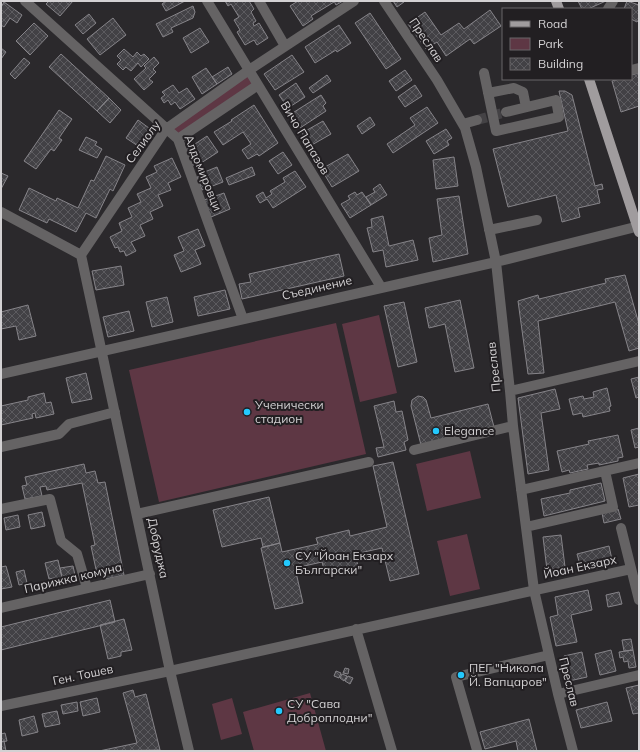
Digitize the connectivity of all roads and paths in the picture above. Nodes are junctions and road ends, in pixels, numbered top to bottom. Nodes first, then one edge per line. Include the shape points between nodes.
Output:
1 (25, 1) edge
2 (207, 1) edge
3 (259, 1) edge
4 (354, 1) edge
5 (384, 1) edge
6 (285, 46) junction
7 (249, 70) junction
8 (484, 73) dead end
9 (592, 80) edge
10 (258, 85) junction
11 (488, 93) junction
12 (526, 107) junction
13 (506, 112) tunnel mouth
14 (477, 120) tunnel mouth
15 (463, 124) junction
16 (166, 129) junction
17 (178, 139) junction
18 (1, 212) edge
19 (538, 220) dead end
20 (639, 228) edge
21 (489, 230) junction
22 (81, 255) junction
23 (496, 262) junction
24 (381, 287) junction
25 (243, 319) junction
26 (102, 351) junction
27 (639, 361) edge
28 (1, 374) edge
29 (510, 391) junction
30 (114, 412) junction
31 (513, 426) junction
32 (1, 448) edge
33 (414, 450) dead end
34 (369, 462) dead end
35 (639, 463) edge
36 (605, 471) junction
37 (521, 490) junction
38 (1, 509) edge
39 (137, 514) junction
40 (526, 527) junction
41 (621, 528) dead end
42 (631, 569) junction
43 (150, 574) junction
44 (88, 588) junction
45 (534, 590) junction
46 (639, 600) edge
47 (1, 608) edge
48 (356, 630) junction
49 (549, 655) junction
50 (170, 671) junction
51 (639, 675) edge
52 (558, 694) junction
53 (1, 706) edge
54 (477, 750) edge
55 (189, 751) edge
56 (392, 751) edge
57 (573, 751) edge

1 - 16 street, Алдомировци
2 - 7 street, Вичо Папазов
3 - 6 street
4 - 6 street, Селиолу
5 - 15 street, Преслав
6 - 7 street, Селиолу
7 - 10 street, Вичо Папазов
7 - 16 street, Селиолу
8 - 11 street
9 - 20 main road
10 - 17 street
10 - 24 street, Вичо Папазов
11 - 12 street via 514,88 522,92
11 - 12 street via 496,131 559,117 556,100
12 - 13 street
14 - 15 street
15 - 21 street, Преслав via 476,167
16 - 17 street, Алдомировци
16 - 22 street, Селиолу
17 - 25 street, Алдомировци
18 - 22 street
19 - 21 street
20 - 23 street, Съединение
21 - 23 street, Преслав
22 - 26 street
23 - 24 street, Съединение
23 - 29 street, Преслав
24 - 25 street, Съединение
25 - 26 street, Съединение
26 - 28 street, Съединение
26 - 30 street, Добруджа
27 - 29 street
29 - 31 street, Преслав
30 - 32 street via 69,424 59,434
30 - 39 street, Добруджа
31 - 33 street
31 - 37 street, Преслав
34 - 39 street
35 - 36 street
36 - 37 street
36 - 40 street via 614,507
37 - 40 street, Преслав
38 - 44 street via 50,499 61,541 77,554
39 - 43 street, Добруджа
40 - 45 street, Преслав
41 - 42 street
42 - 45 street, Йоан Екзарх
42 - 46 street
43 - 44 street, Парижка комуна
43 - 50 street, Добруджа
44 - 47 street, Парижка комуна
45 - 48 street, Йоан Екзарх
45 - 49 street, Преслав
48 - 50 street, Ген. Тошев
48 - 56 street
49 - 52 street, Преслав
49 - 54 street via 456,677
50 - 53 street, Ген. Тошев
50 - 55 street, Добруджа
51 - 52 street
52 - 57 street, Преслав

